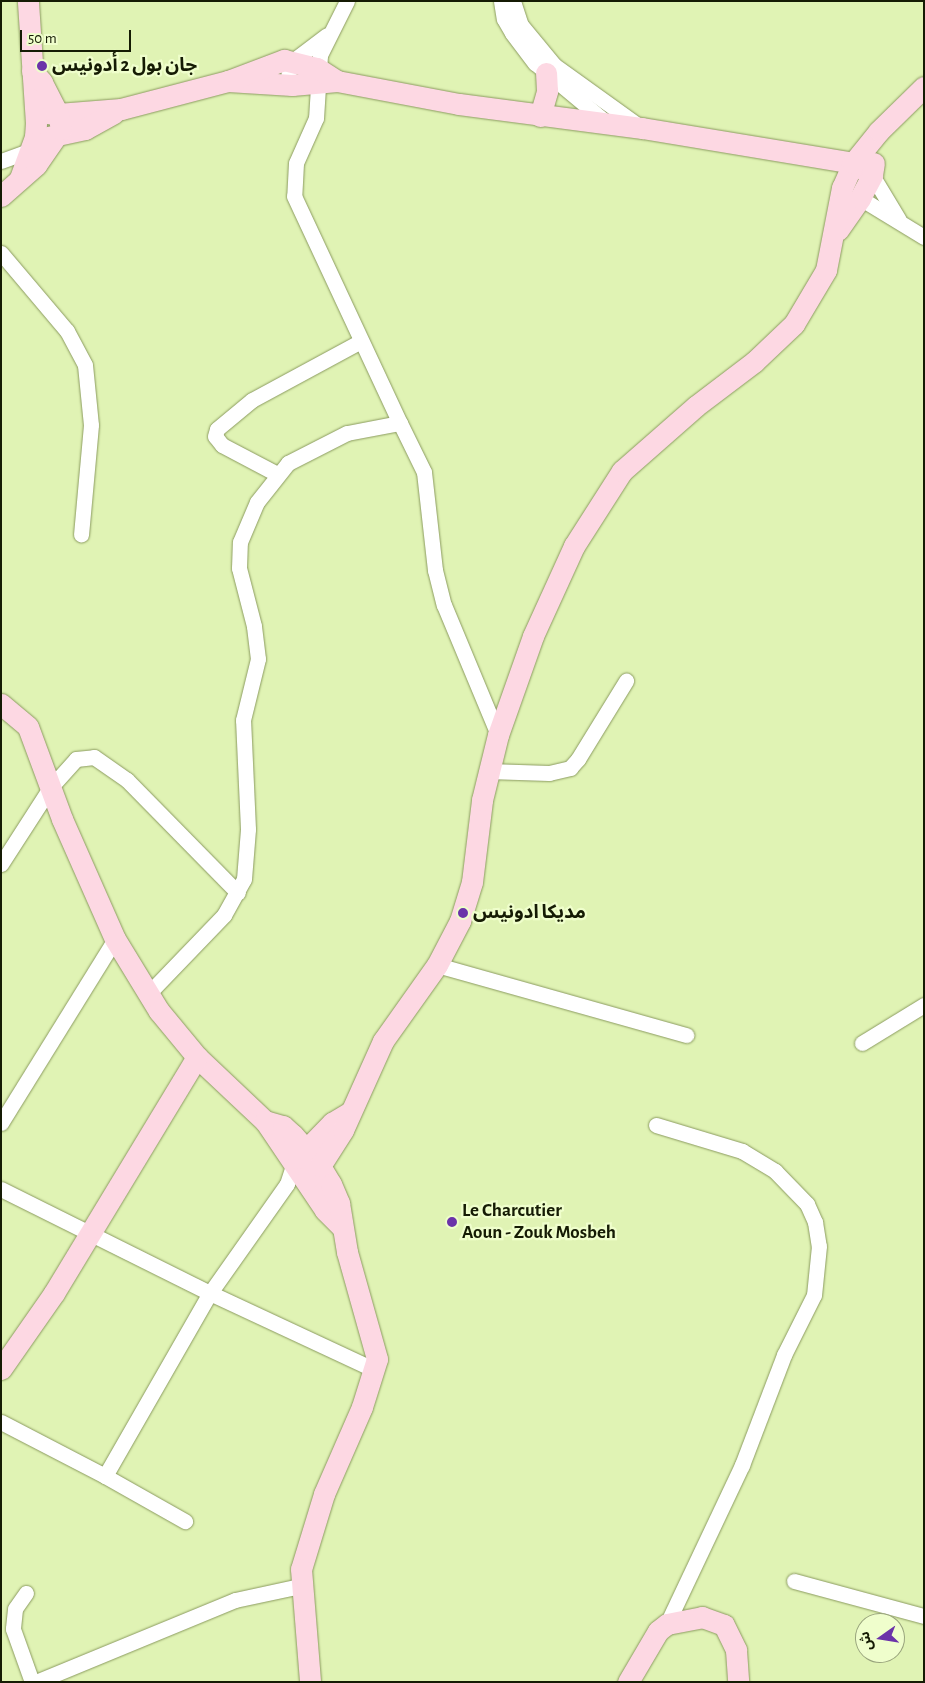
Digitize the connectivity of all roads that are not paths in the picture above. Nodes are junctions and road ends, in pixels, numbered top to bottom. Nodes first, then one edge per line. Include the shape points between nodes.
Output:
1 (28, 1) edge
2 (347, 1) edge
3 (501, 1) edge
4 (513, 1) edge
5 (331, 30) junction
6 (294, 60) junction
7 (31, 70) junction
8 (546, 73) junction
9 (324, 78) junction
10 (228, 81) junction
11 (288, 84) junction
12 (924, 87) edge
13 (121, 109) junction
14 (36, 112) junction
15 (58, 114) junction
16 (540, 116) junction
17 (607, 123) junction
18 (642, 128) junction
19 (879, 131) junction
20 (58, 137) junction
21 (32, 144) junction
22 (809, 156) junction
23 (1, 161) edge
24 (853, 163) junction
25 (872, 175) junction
26 (20, 178) junction
27 (851, 193) junction
28 (1, 196) edge
29 (901, 224) junction
30 (924, 237) edge
31 (1, 253) edge
32 (361, 341) junction
33 (400, 423) junction
34 (277, 474) junction
35 (81, 535) dead end
36 (626, 681) dead end
37 (1, 704) edge
38 (498, 735) junction
39 (488, 771) junction
40 (50, 788) junction
41 (1, 864) edge
42 (238, 893) junction
43 (115, 939) junction
44 (437, 965) junction
45 (148, 994) junction
46 (924, 1006) edge
47 (686, 1035) dead end
48 (862, 1042) dead end
49 (197, 1057) junction
50 (350, 1112) junction
51 (265, 1121) junction
52 (1, 1124) edge
53 (656, 1126) dead end
54 (306, 1148) junction
55 (302, 1174) junction
56 (1, 1189) edge
57 (89, 1233) junction
58 (210, 1294) junction
59 (1, 1369) edge
60 (375, 1370) junction
61 (1, 1422) edge
62 (105, 1476) junction
63 (185, 1521) dead end
64 (794, 1581) dead end
65 (300, 1586) junction
66 (26, 1593) dead end
67 (924, 1616) edge
68 (666, 1624) junction
69 (739, 1681) edge
70 (32, 1682) edge
71 (36, 1682) edge
72 (310, 1682) edge
73 (628, 1682) edge

1 - 7 main road
2 - 5 street
3 - 8 street via 504,19 512,33
4 - 18 street via 521,26 548,58 570,79
5 - 6 street
5 - 9 street
6 - 9 main road
6 - 10 main road via 268,64
6 - 11 street via 289,68
7 - 14 main road
7 - 15 main road via 42,82
8 - 16 main road via 547,91
8 - 17 street
9 - 11 main road
9 - 16 main road via 417,97
9 - 32 street via 316,118 296,163 294,196
10 - 11 main road
10 - 13 main road
12 - 19 main road
13 - 15 main road
13 - 20 main road via 102,122
14 - 15 main road
14 - 21 main road
15 - 20 main road via 61,129
16 - 17 main road
17 - 18 main road
18 - 22 main road
19 - 24 main road
19 - 25 main road
20 - 21 main road
20 - 26 main road via 36,165
21 - 23 street
21 - 26 main road
22 - 24 main road
22 - 27 main road
24 - 25 main road
24 - 27 main road
25 - 27 main road
25 - 29 street
26 - 28 main road
27 - 29 street
27 - 38 main road via 834,236 826,270 794,324 754,362 659,437 622,471 599,502 547,602
29 - 30 street
31 - 35 street via 67,331 85,365 91,425
32 - 33 street
32 - 34 street via 252,400 216,430 217,439 222,444
33 - 34 street via 347,433 288,463
33 - 38 street via 426,480 435,570 444,605
34 - 42 street via 257,502 239,548 258,659 243,720 248,862
36 - 39 street via 570,768 548,773
37 - 40 main road via 28,727
38 - 39 main road
39 - 44 main road via 467,901
40 - 41 street
40 - 42 street via 76,759 101,759 127,780
40 - 43 main road
42 - 45 street via 200,941
43 - 45 main road
43 - 52 street
44 - 47 street
44 - 50 main road via 383,1042
45 - 49 main road
46 - 48 street
49 - 51 main road
49 - 57 main road
50 - 54 main road via 332,1123
50 - 55 main road via 344,1130
51 - 54 main road via 283,1126
51 - 55 main road
53 - 68 street via 718,1143 761,1161 792,1185 807,1204 815,1222 819,1246 814,1294 784,1355 728,1497
54 - 55 main road
55 - 58 street
55 - 60 main road via 339,1202 342,1227 376,1345
56 - 57 street
57 - 58 street
57 - 59 main road via 33,1326
58 - 60 street
58 - 62 street
60 - 65 main road via 324,1494 304,1554
61 - 62 street
62 - 63 street
64 - 67 street
65 - 71 street via 235,1600
65 - 72 main road
66 - 70 street via 15,1609 13,1629
68 - 69 main road via 702,1617 724,1625 736,1650
68 - 73 main road via 649,1643

